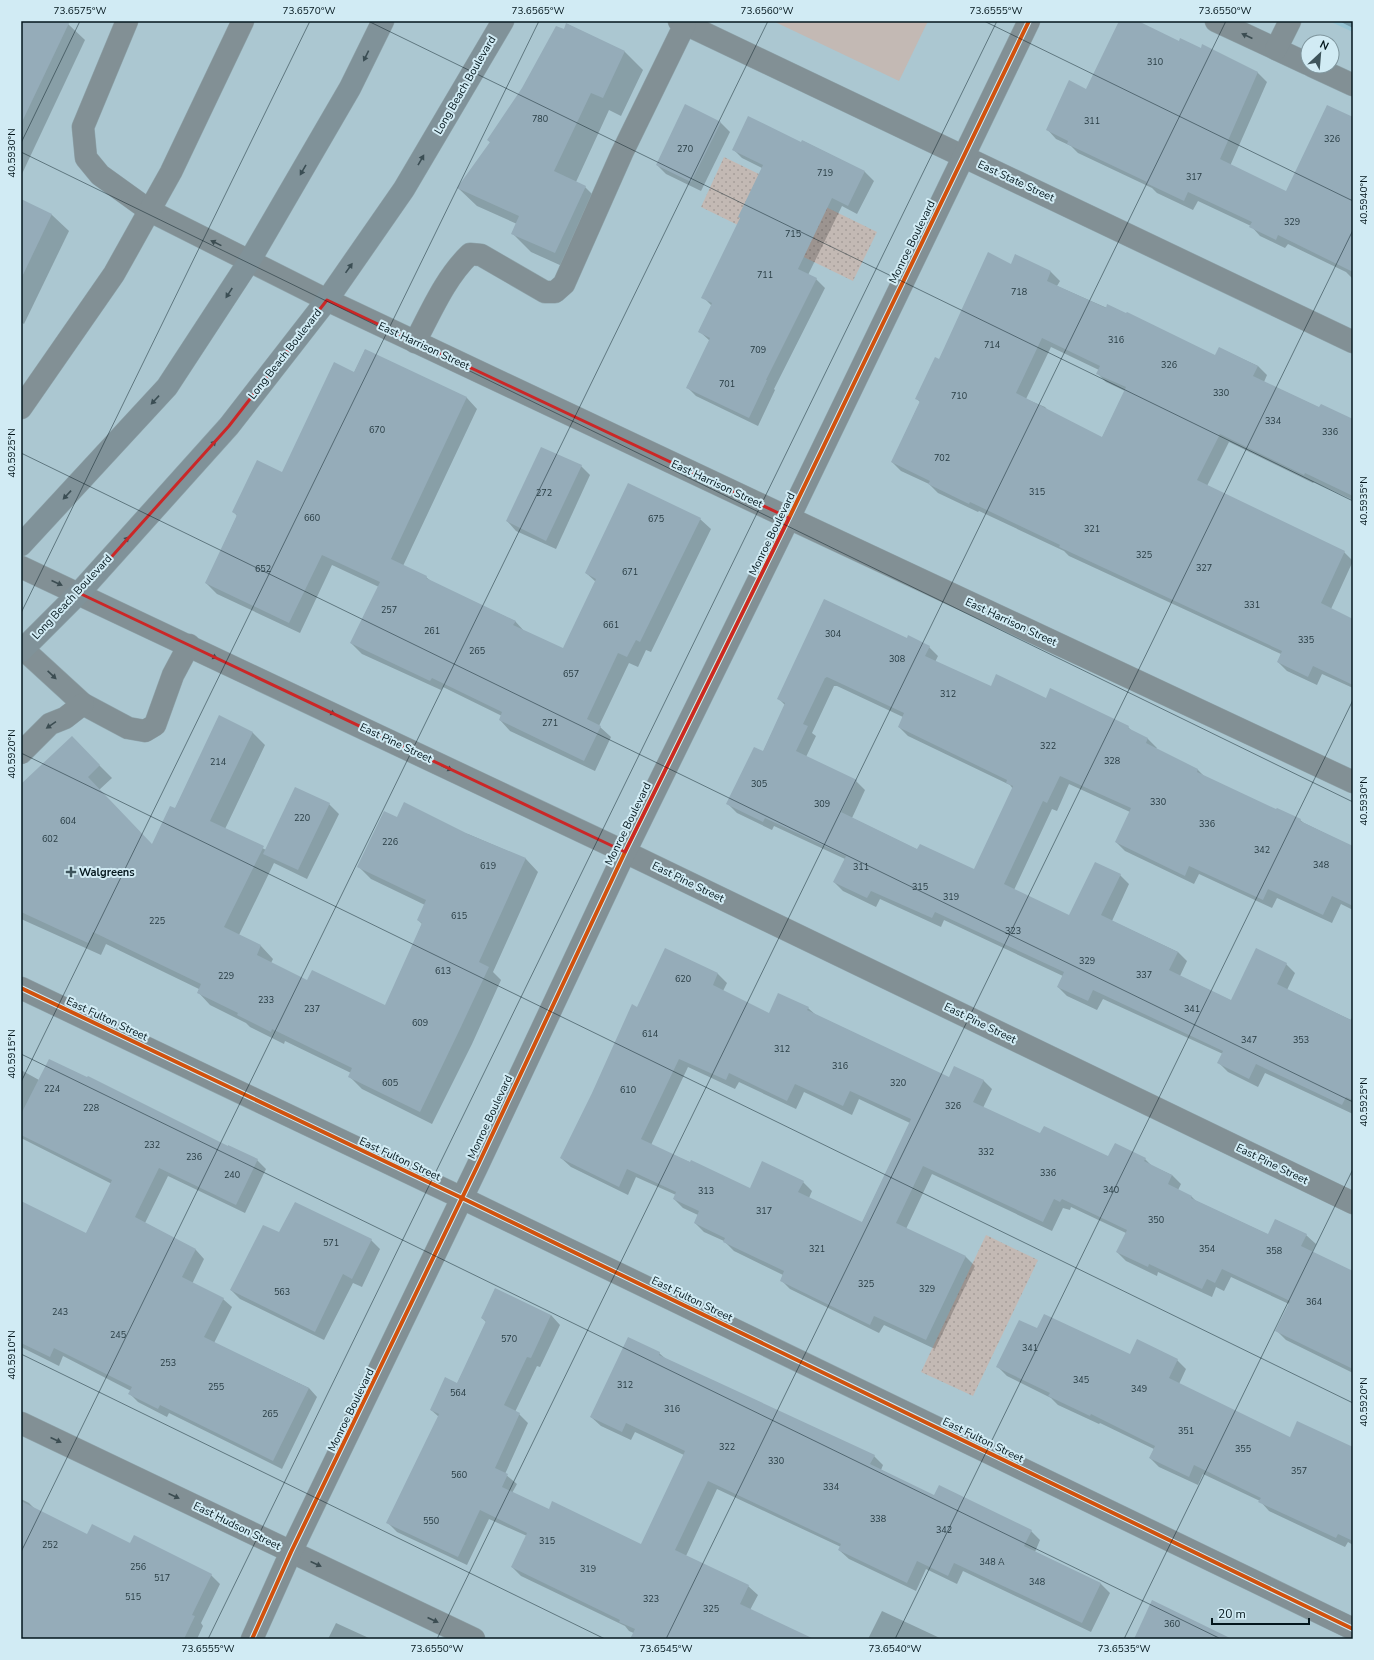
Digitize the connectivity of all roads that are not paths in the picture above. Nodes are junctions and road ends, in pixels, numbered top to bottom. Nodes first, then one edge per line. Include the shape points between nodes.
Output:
1 (127, 21) edge
2 (243, 21) edge
3 (384, 21) edge
4 (503, 21) edge
5 (1029, 21) edge
6 (1216, 21) edge
7 (1290, 21) edge
8 (682, 23) edge
9 (1276, 49) junction
10 (1300, 60) edge
11 (1329, 74) edge
12 (1353, 85) edge
13 (963, 156) junction
14 (150, 211) junction
15 (250, 260) junction
16 (327, 300) junction
17 (415, 342) junction
18 (1353, 342) edge
19 (21, 408) edge
20 (789, 518) junction
21 (21, 545) edge
22 (21, 567) edge
23 (79, 594) junction
24 (188, 645) junction
25 (22, 650) edge
26 (83, 704) junction
27 (21, 753) edge
28 (1353, 782) edge
29 (625, 852) junction
30 (21, 988) edge
31 (462, 1198) junction
32 (1353, 1203) edge
33 (21, 1423) edge
34 (291, 1552) junction
35 (1353, 1629) edge
36 (252, 1639) edge
37 (474, 1639) edge

1 - 14 street, East Harrison Street via 83,128 86,158 100,175
2 - 14 street
3 -> 15 main road via 350,88
16 -> 4 main road, Long Beach Boulevard via 404,189
5 - 13 street, Monroe Boulevard
9 -> 6 street
7 - 9 street
8 - 13 street, East State Street
8 - 17 street via 564,284 555,292 545,292 481,255 470,254 441,293
9 - 10 street
11 - 12 street
13 - 18 street, East State Street
13 - 20 street, Monroe Boulevard
15 -> 14 street, East Harrison Street
14 - 19 street via 114,274
15 - 16 street, East Harrison Street
15 -> 21 main road via 167,387
16 - 17 street, East Harrison Street
23 -> 16 main road, Long Beach Boulevard via 229,426
17 - 20 street, East Harrison Street
20 - 28 street, East Harrison Street
20 - 29 street, Monroe Boulevard
22 -> 23 street, East Pine Street
23 - 24 street, East Pine Street
23 - 25 main road, Long Beach Boulevard
24 - 26 street via 155,725 145,731 128,728
24 -> 29 street, East Pine Street
25 -> 26 street
26 -> 27 street via 66,718 50,724
29 - 31 street, Monroe Boulevard
29 - 32 street, East Pine Street
30 - 31 street, East Fulton Street
31 - 34 street, Monroe Boulevard
31 - 35 street, East Fulton Street
33 -> 34 street, East Hudson Street
34 - 36 street, Monroe Boulevard
34 -> 37 street, East Hudson Street

